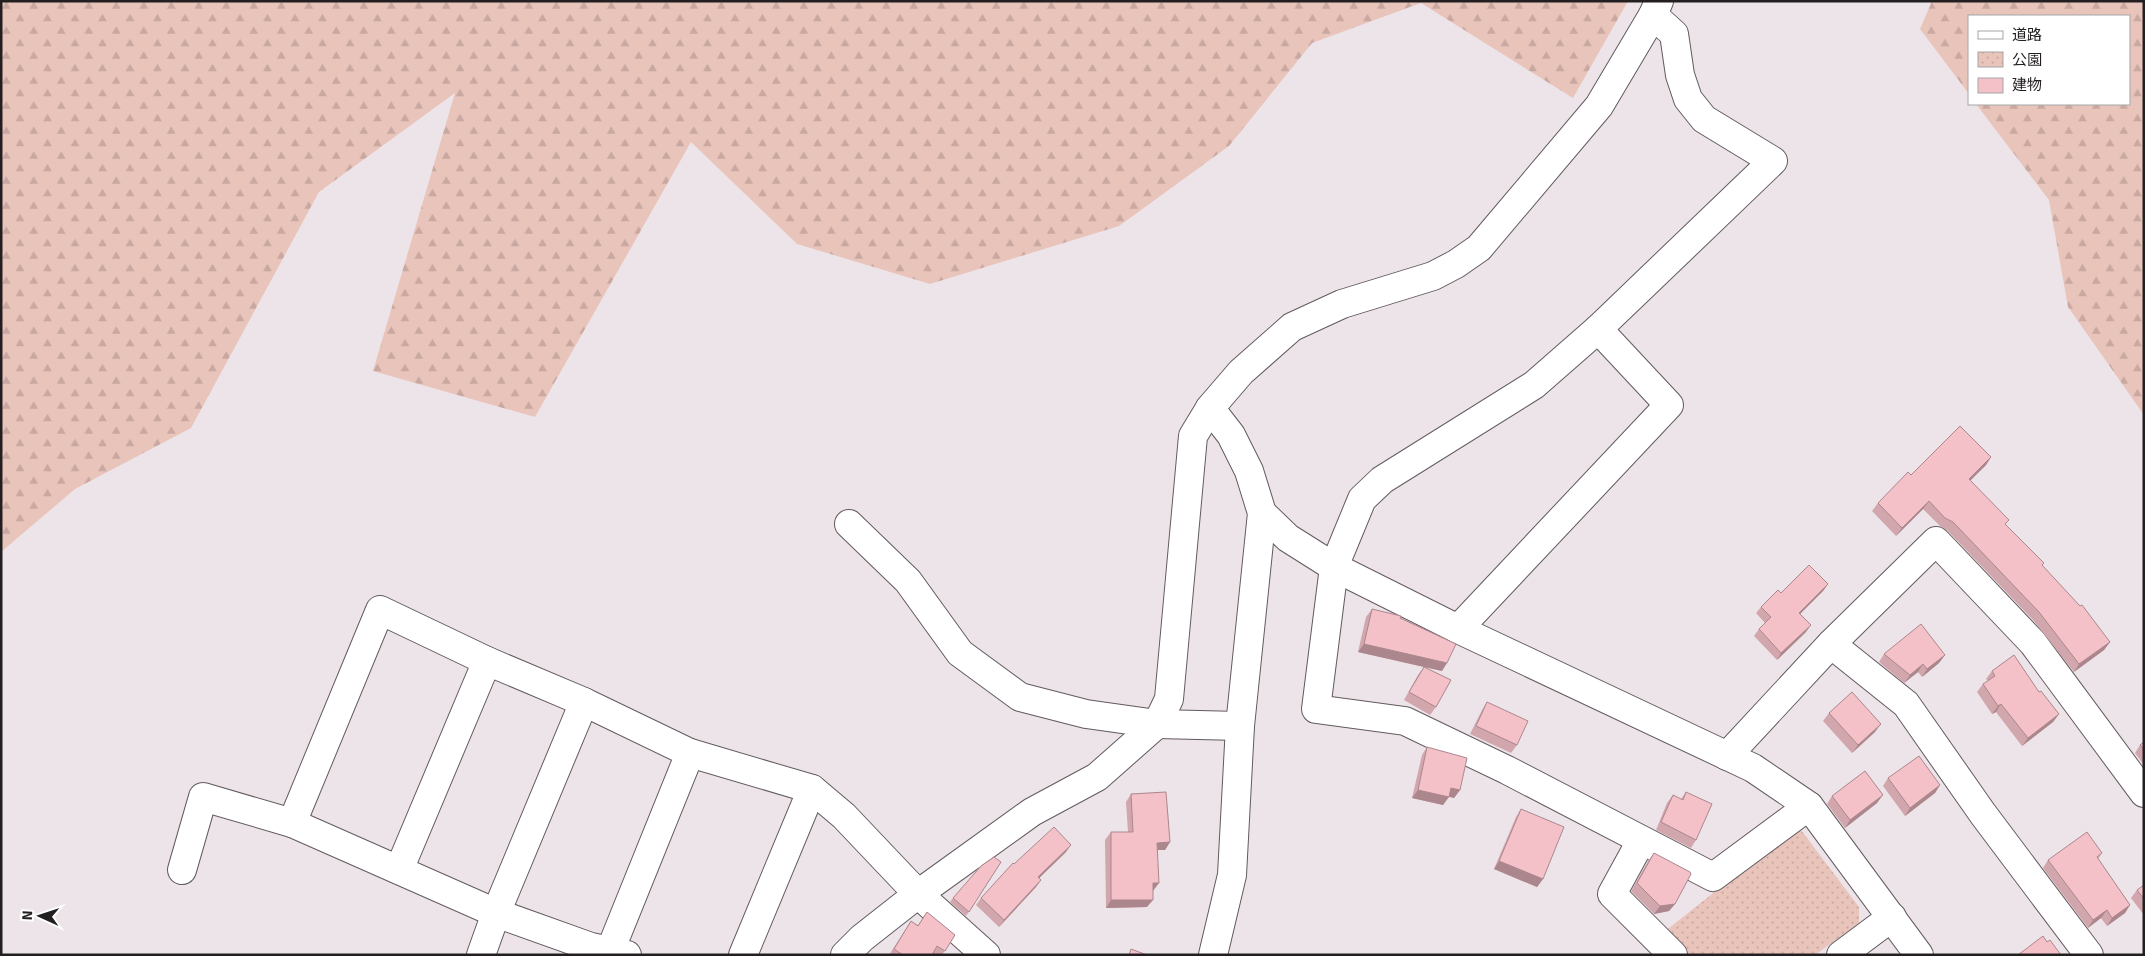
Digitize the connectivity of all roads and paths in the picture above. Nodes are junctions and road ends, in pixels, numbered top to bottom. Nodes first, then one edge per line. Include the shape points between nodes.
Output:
1 (1656, 8) edge
2 (1598, 329) junction
3 (1210, 408) junction
4 (1262, 513) junction
5 (849, 524) dead end
6 (1334, 567) junction
7 (1458, 629) junction
8 (1831, 644) junction
9 (487, 661) junction
10 (584, 702) junction
11 (1157, 724) junction
12 (1240, 726) junction
13 (690, 754) junction
14 (1728, 756) junction
15 (812, 789) junction
16 (2144, 794) edge
17 (1809, 806) junction
18 (292, 824) junction
19 (1641, 841) junction
20 (182, 870) dead end
21 (399, 870) junction
22 (918, 894) junction
23 (496, 912) junction
24 (1892, 918) junction
25 (618, 953) edge
26 (481, 955) edge
27 (743, 955) edge
28 (846, 955) edge
29 (986, 955) edge
30 (1213, 955) edge
31 (1673, 955) edge
32 (1841, 955) edge
33 (1919, 955) edge
34 (2089, 955) edge

1 - 2 street via 1674,34 1680,75 1688,99 1704,119 1772,161
1 - 3 street via 1598,106 1479,248 1433,276 1342,304 1292,327 1241,372
2 - 6 street via 1534,385 1382,480 1362,499
2 - 7 street via 1669,405
3 - 4 street via 1231,435 1249,472
3 - 11 street via 1192,436 1170,700
4 - 6 street via 1288,538
4 - 12 street
5 - 11 street via 908,581 960,653 1020,697 1086,714
6 - 7 street
6 - 19 street via 1316,709 1405,721 1507,770
7 - 14 street
8 - 14 street
8 - 16 street via 1936,541 2033,643
8 - 34 street via 1906,704 1983,814
9 - 10 street
9 - 18 street via 380,610
9 - 21 street
10 - 13 street
10 - 23 street
11 - 12 street
11 - 22 street via 1097,777 1032,812
12 - 30 street via 1232,875
13 - 15 street
13 - 25 street
14 - 17 street via 1753,768
15 - 22 street via 844,816
15 - 27 street
17 - 19 street via 1713,877
17 - 24 street
18 - 20 street via 203,797
18 - 21 street
19 - 31 street via 1612,894
21 - 23 street
22 - 28 street via 862,938
22 - 29 street
23 - 25 street via 591,947
23 - 26 street
24 - 32 street
24 - 33 street

